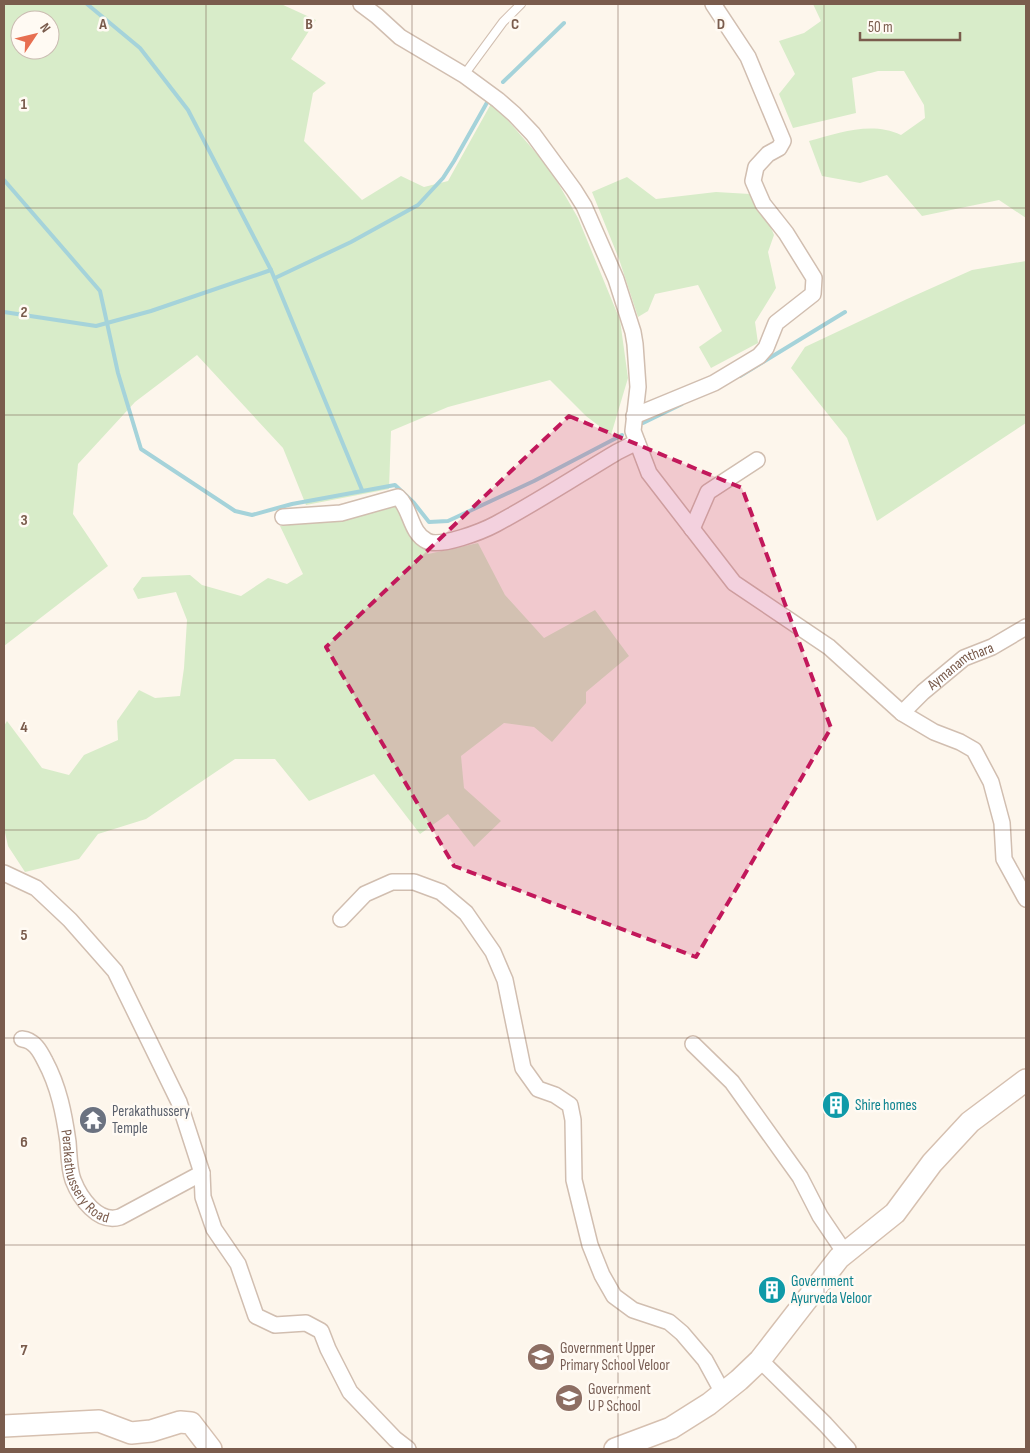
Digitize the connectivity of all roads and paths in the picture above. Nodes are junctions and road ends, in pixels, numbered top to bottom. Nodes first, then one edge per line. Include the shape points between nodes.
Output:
1 (361, 4) edge
2 (521, 4) edge
3 (713, 4) edge
4 (464, 75) junction
5 (634, 416) junction
6 (637, 442) junction
7 (757, 460) dead end
8 (283, 517) dead end
9 (692, 529) junction
10 (1026, 627) edge
11 (902, 713) junction
12 (4, 872) edge
13 (1026, 899) edge
14 (340, 919) dead end
15 (22, 1039) dead end
16 (693, 1044) dead end
17 (1026, 1080) edge
18 (202, 1173) junction
19 (845, 1253) junction
20 (760, 1360) junction
21 (723, 1393) junction
22 (4, 1426) edge
23 (211, 1449) edge
24 (408, 1449) edge
25 (616, 1449) edge
26 (848, 1449) edge

1 - 4 street via 400,37
2 - 4 lane via 503,22
3 - 5 street via 748,56 782,141 756,167 753,181 763,204 814,278 813,294 776,323 766,348 758,356 714,383
4 - 5 street via 509,109 533,134 584,206 616,279 634,332 638,388
5 - 6 street via 632,431
6 - 8 street via 494,525 444,542 422,538 398,497 341,513
6 - 9 street via 649,473
7 - 9 street via 708,492
9 - 11 street via 734,582 829,647
10 - 11 street, Aymanamthara via 992,647 964,658
11 - 13 street via 974,750 991,782 1002,823 1004,859
12 - 18 street via 36,888 70,920 115,971 180,1102
14 - 21 street via 365,894 392,882 414,882 441,892 466,913 493,952 505,980 523,1068 538,1089 570,1105 574,1180 590,1245 602,1275 614,1296 633,1310 669,1322 682,1333 705,1360
15 - 18 street, Perakathussery Road via 34,1044 48,1066 60,1099 73,1179 92,1210 110,1218 120,1217
16 - 19 street via 732,1082 800,1178
17 - 19 street via 970,1122 932,1163 895,1213
18 - 24 street via 203,1197 214,1228 238,1264 256,1316 275,1325 306,1323 321,1331 350,1392
19 - 20 street
20 - 21 street
20 - 26 street
21 - 25 street via 672,1428
22 - 23 street via 99,1421 131,1433 180,1422 191,1423

